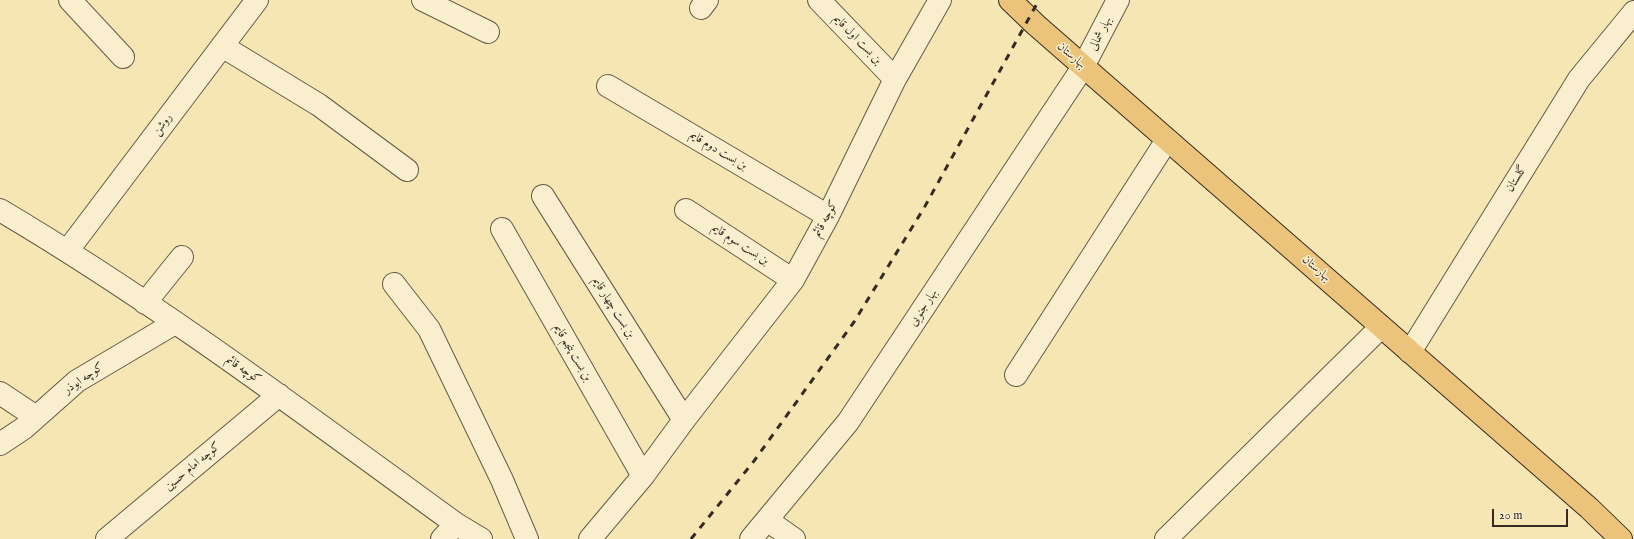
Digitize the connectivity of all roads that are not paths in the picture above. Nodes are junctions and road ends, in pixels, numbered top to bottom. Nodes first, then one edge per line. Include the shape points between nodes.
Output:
1 (70, 0) edge
2 (257, 0) edge
3 (423, 0) edge
4 (819, 0) edge
5 (940, 0) edge
6 (1010, 0) edge
7 (1118, 0) edge
8 (1634, 12) edge
9 (488, 32) dead end
10 (222, 46) junction
11 (123, 56) dead end
12 (1083, 67) junction
13 (895, 79) junction
14 (608, 86) dead end
15 (1167, 140) junction
16 (407, 170) dead end
17 (543, 196) dead end
18 (0, 210) edge
19 (686, 210) dead end
20 (828, 216) junction
21 (502, 229) dead end
22 (68, 250) junction
23 (182, 257) dead end
24 (793, 280) junction
25 (394, 284) dead end
26 (145, 303) junction
27 (175, 323) junction
28 (1381, 327) junction
29 (1410, 352) junction
30 (1016, 375) dead end
31 (0, 393) edge
32 (279, 395) junction
33 (36, 417) junction
34 (684, 420) junction
35 (0, 444) edge
36 (642, 476) junction
37 (767, 520) junction
38 (449, 532) edge
39 (107, 539) edge
40 (481, 539) edge
41 (527, 539) edge
42 (590, 539) edge
43 (751, 539) edge
44 (794, 539) edge
45 (1166, 539) edge
46 (1621, 539) edge

1 - 11 street
2 - 10 street, روشن
3 - 9 street
4 - 13 street, بن بست اول قایم
5 - 13 street, کوچه قائم
6 - 12 main road, بهارستان
7 - 12 street, بهار شمالی
8 - 29 street, گلستان via 1579,79
10 - 16 street via 319,105
10 - 22 street, روشن
12 - 15 main road, بهارستان
12 - 37 street, بهار جنوبی via 848,422
13 - 20 street, کوچه قائم
14 - 20 street, بن بست دوم قایم
15 - 28 main road, بهارستان
15 - 30 street
17 - 34 street, بن بست چهار قایم
18 - 22 street, کوچه قائم
19 - 24 street, بن بست سوم قایم
20 - 24 street, کوچه قائم
21 - 36 street, بن بست پنجم قایم
22 - 26 street, کوچه قائم
23 - 26 street
24 - 34 street, کوچه قائم
25 - 41 street via 428,329 502,480
26 - 27 street, کوچه قائم
27 - 32 street, کوچه قائم
27 - 33 street, کوچه ابوذر via 77,381
28 - 29 main road, بهارستان
28 - 45 street
29 - 46 main road, بهارستان
31 - 33 street
32 - 38 street, کوچه قائم
32 - 39 street, کوچه امام حسین
33 - 35 street, کوچه ابوذر
34 - 36 street, کوچه قائم
36 - 42 street, کوچه قائم
37 - 43 street, بهار جنوبی
37 - 44 street
38 - 40 street, کوچه قائم

